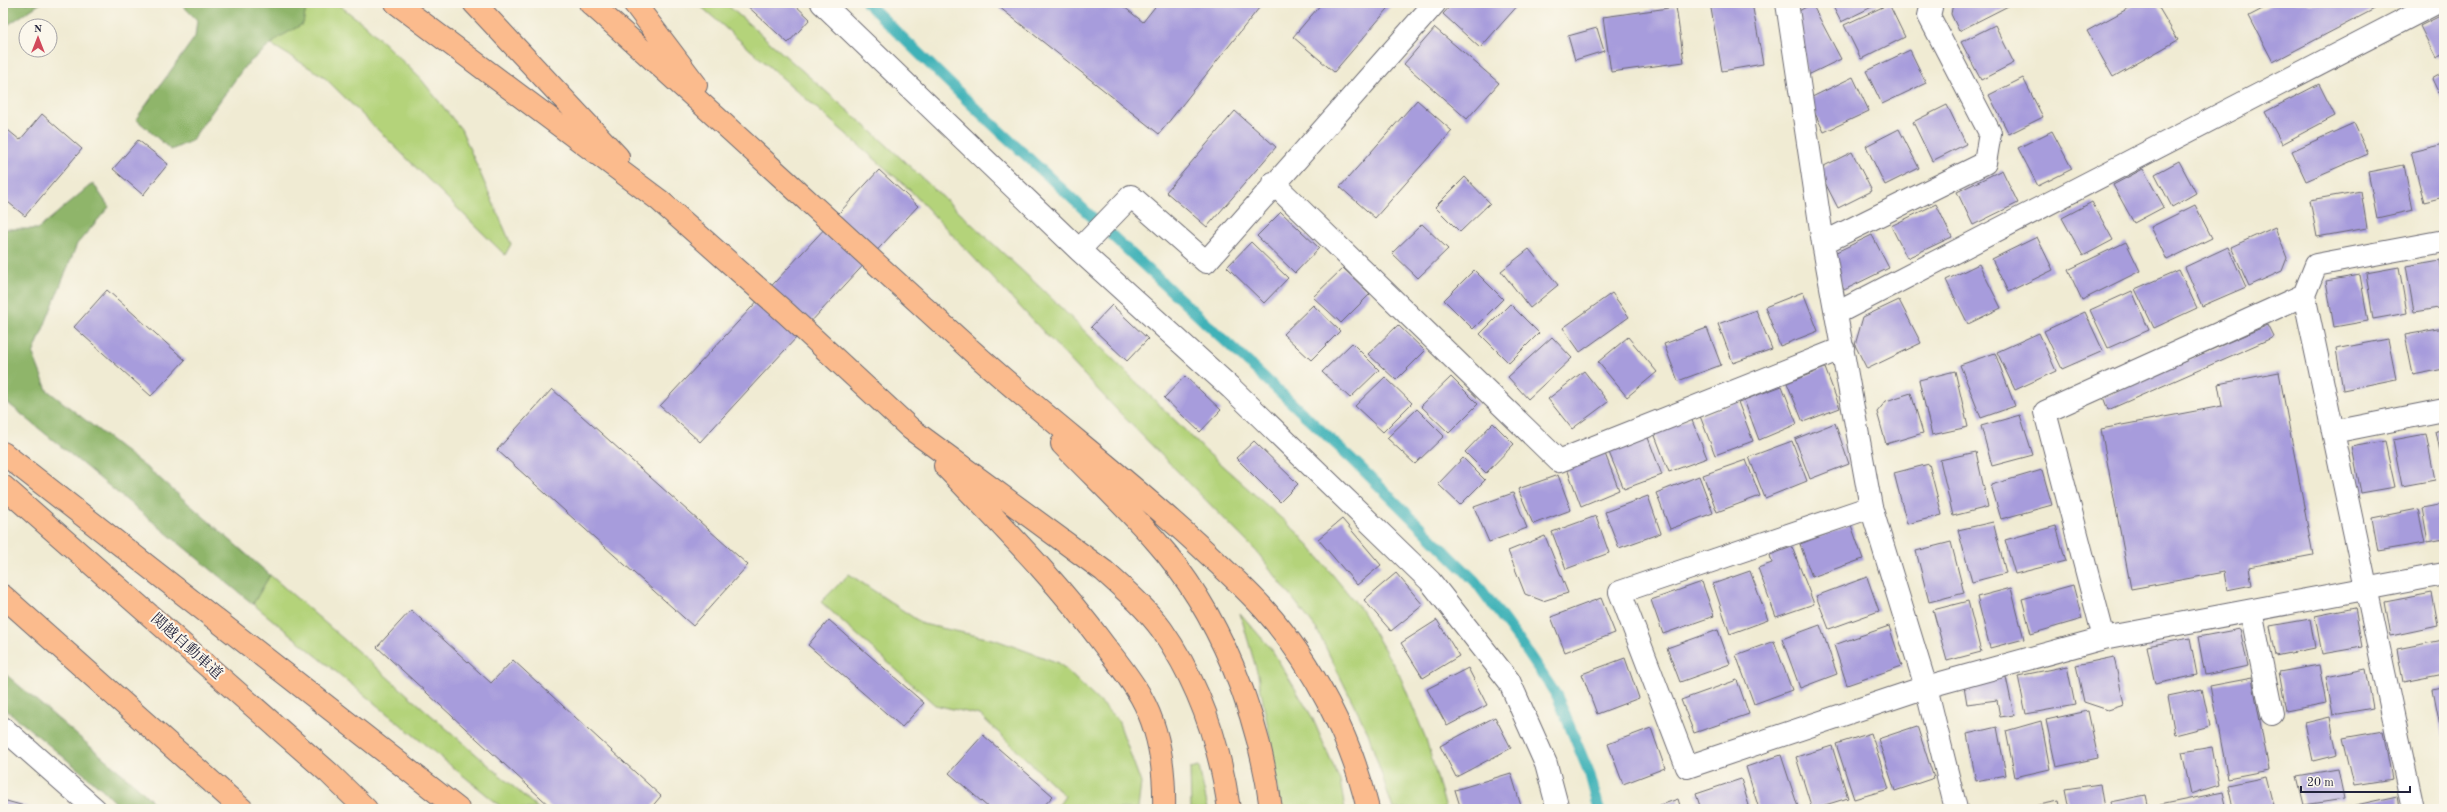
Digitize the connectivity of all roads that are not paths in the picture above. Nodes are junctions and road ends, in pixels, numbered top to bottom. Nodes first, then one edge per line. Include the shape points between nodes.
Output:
1 (396, 3) edge
2 (474, 3) edge
3 (590, 3) edge
4 (634, 3) edge
5 (822, 3) edge
6 (1435, 3) edge
7 (1787, 3) edge
8 (1932, 3) edge
9 (2436, 3) edge
10 (728, 126) junction
11 (1273, 183) junction
12 (659, 200) junction
13 (2444, 241) edge
14 (1823, 243) junction
15 (1079, 250) junction
16 (2304, 295) junction
17 (1837, 313) junction
18 (1843, 348) junction
19 (975, 354) junction
20 (2444, 410) edge
21 (910, 429) junction
22 (2333, 432) junction
23 (3, 453) edge
24 (3, 486) edge
25 (1871, 507) junction
26 (2444, 574) edge
27 (2367, 589) junction
28 (3, 596) edge
29 (2251, 611) junction
30 (2104, 638) junction
31 (1926, 687) junction
32 (2272, 714) dead end
33 (3, 728) edge
34 (95, 809) edge
35 (242, 809) edge
36 (366, 809) edge
37 (458, 809) edge
38 (1164, 809) edge
39 (1229, 809) edge
40 (1271, 809) edge
41 (1368, 809) edge
42 (1558, 809) edge
43 (1956, 809) edge
44 (2413, 809) edge

1 - 12 highway
2 - 12 highway
3 - 10 highway
4 - 10 highway
5 - 15 street
6 - 11 street
7 - 14 street
8 - 14 street via 1929,16 1990,133 1986,163
9 - 17 street
10 - 19 highway
11 - 15 street via 1206,262 1131,196
11 - 18 street via 1559,461
12 - 21 highway via 786,313
13 - 16 street via 2316,265
14 - 17 street
15 - 42 street via 1231,388 1430,581 1510,681 1546,764
16 - 22 street
16 - 30 street via 2046,412
17 - 18 street
18 - 25 street
19 - 40 highway via 1155,541 1212,620 1233,665 1262,758
19 - 41 highway via 1181,528 1264,608 1295,648 1323,693 1347,743
20 - 22 street
21 - 38 highway via 1050,578 1122,669 1141,698 1155,732 1162,763
21 - 39 highway via 1104,571 1161,629 1183,663 1216,745
22 - 27 street
23 - 37 highway
24 - 36 highway, 関越自動車道 via 329,773
25 - 31 street
25 - 31 street via 1620,592 1687,767
26 - 27 street
27 - 29 street
27 - 44 street
28 - 35 highway
29 - 30 street
29 - 32 street
30 - 31 street
31 - 43 street
33 - 34 street

